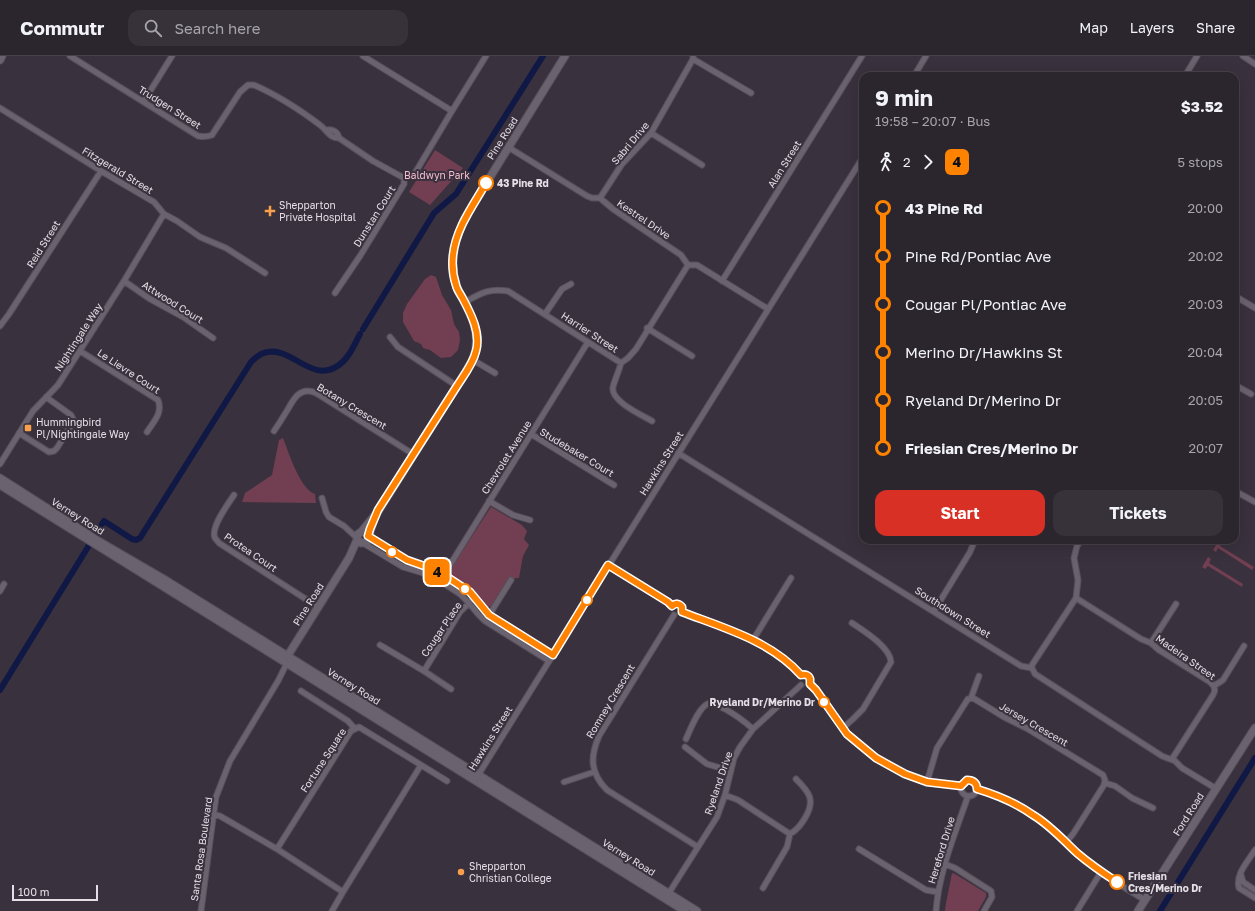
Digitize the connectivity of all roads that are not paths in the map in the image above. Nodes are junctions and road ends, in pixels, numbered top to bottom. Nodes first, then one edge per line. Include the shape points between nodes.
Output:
1 (2, 56) edge
2 (70, 56) edge
3 (172, 56) edge
4 (363, 56) edge
5 (486, 56) edge
6 (565, 56) edge
7 (862, 56) edge
8 (926, 56) edge
9 (1197, 56) edge
10 (1243, 56) edge
11 (693, 57) edge
12 (0, 60) edge
13 (1255, 64) edge
14 (916, 72) edge
15 (1187, 72) edge
16 (751, 93) dead end
17 (144, 101) junction
18 (0, 108) edge
19 (452, 111) junction
20 (651, 133) junction
21 (508, 147) junction
22 (859, 163) edge
23 (702, 166) dead end
24 (100, 170) junction
25 (404, 178) junction
26 (600, 198) junction
27 (164, 214) junction
28 (688, 265) junction
29 (265, 273) dead end
30 (124, 281) junction
31 (722, 281) junction
32 (571, 284) dead end
33 (335, 293) dead end
34 (1239, 298) edge
35 (464, 302) junction
36 (1255, 308) edge
37 (768, 309) junction
38 (545, 314) junction
39 (0, 326) edge
40 (647, 328) junction
41 (390, 337) dead end
42 (213, 338) dead end
43 (588, 342) junction
44 (80, 350) junction
45 (692, 356) dead end
46 (473, 360) junction
47 (621, 362) junction
48 (495, 372) dead end
49 (457, 386) junction
50 (1239, 387) edge
51 (1251, 394) dead end
52 (46, 397) junction
53 (652, 421) dead end
54 (274, 431) dead end
55 (147, 432) dead end
56 (19, 433) junction
57 (530, 434) junction
58 (678, 453) junction
59 (413, 454) junction
60 (0, 464) edge
61 (0, 478) edge
62 (0, 485) edge
63 (614, 485) dead end
64 (1239, 493) edge
65 (234, 495) dead end
66 (322, 498) dead end
67 (490, 500) junction
68 (1255, 502) edge
69 (530, 520) dead end
70 (362, 537) junction
71 (89, 538) junction
72 (973, 544) edge
73 (1078, 544) edge
74 (608, 565) junction
75 (444, 575) junction
76 (791, 578) dead end
77 (511, 580) dead end
78 (440, 581) junction
79 (4, 584) dead end
80 (0, 591) edge
81 (475, 598) junction
82 (1076, 598) junction
83 (469, 603) junction
84 (1176, 604) dead end
85 (672, 606) junction
86 (318, 607) junction
87 (934, 611) junction
88 (682, 612) junction
89 (489, 615) junction
90 (674, 615) junction
91 (485, 621) junction
92 (852, 623) dead end
93 (753, 640) junction
94 (1151, 643) junction
95 (380, 644) dead end
96 (1244, 646) dead end
97 (553, 655) junction
98 (286, 661) junction
99 (548, 661) junction
100 (1032, 668) junction
101 (424, 671) junction
102 (801, 675) junction
103 (979, 676) dead end
104 (810, 684) junction
105 (801, 685) junction
106 (1214, 686) junction
107 (451, 689) dead end
108 (301, 691) dead end
109 (971, 698) junction
110 (842, 728) junction
111 (1255, 728) edge
112 (355, 729) junction
113 (753, 729) junction
114 (686, 739) dead end
115 (685, 747) dead end
116 (1172, 759) junction
117 (421, 765) junction
118 (731, 771) junction
119 (594, 772) junction
120 (477, 777) junction
121 (796, 779) dead end
122 (447, 781) dead end
123 (564, 782) dead end
124 (927, 782) junction
125 (1105, 783) junction
126 (961, 786) junction
127 (1215, 788) junction
128 (977, 789) junction
129 (725, 795) junction
130 (968, 796) junction
131 (1153, 808) dead end
132 (214, 814) junction
133 (790, 834) junction
134 (1066, 842) junction
135 (698, 847) junction
136 (859, 849) dead end
137 (277, 850) junction
138 (1255, 850) edge
139 (945, 864) junction
140 (1101, 872) junction
141 (1241, 874) junction
142 (763, 888) dead end
143 (1255, 890) edge
144 (343, 892) junction
145 (937, 892) junction
146 (667, 896) junction
147 (1255, 898) edge
148 (1145, 900) junction
149 (202, 911) edge
150 (332, 911) edge
151 (685, 911) edge
152 (697, 911) edge
153 (936, 911) edge
154 (984, 911) edge
155 (1077, 911) edge
156 (1138, 911) edge

1 - 12 street
2 - 17 street, Trudgen Street
3 - 17 street
4 - 19 street
5 - 19 street, Dunstan Court
6 - 21 street, Pine Road
7 - 31 street, Alan Street
8 - 14 street
9 - 15 street
10 - 13 street
11 - 16 street
11 - 20 street, Sabri Drive
17 - 25 street, Trudgen Street via 198,136 207,137 212,135 244,88 254,85 310,117 327,130 336,132 339,138
18 - 24 street, Fitzgerald Street
19 - 25 street, Dunstan Court via 415,173
20 - 23 street
20 - 26 street, Sabri Drive via 622,164
21 - 26 street, Kestrel Drive via 587,196
21 - 35 street, Pine Road via 466,216 454,243 453,271 456,286
22 - 37 street, Hawkins Street
24 - 27 street, Fitzgerald Street via 154,202
24 - 39 street, Reid Street
25 - 33 street, Dunstan Court via 404,184
26 - 28 street, Kestrel Drive via 613,210 681,255
27 - 29 street, Fitzgerald Street
27 - 30 street, Nightingale Way
28 - 31 street, Kestrel Drive via 697,265
28 - 40 street, Harrier Street
30 - 42 street, Attwood Court via 150,299 184,317
30 - 44 street, Nightingale Way
31 - 37 street, Kestrel Drive
32 - 38 street via 562,289
34 - 36 street
35 - 38 street, Harrier Street via 487,290 498,289 508,291
35 - 46 street, Pine Road via 472,316 477,338
37 - 58 street, Hawkins Street
38 - 43 street, Harrier Street
40 - 45 street
40 - 47 street, Harrier Street via 636,348
41 - 49 street via 398,347
43 - 47 street, Harrier Street
43 - 57 street, Chevrolet Avenue
44 - 52 street, Nightingale Way via 56,387
44 - 55 street, Le Lievre Court via 158,400 160,411
46 - 48 street
46 - 49 street, Pine Road
47 - 53 street via 613,393 617,400
49 - 59 street, Pine Road
50 - 51 street
52 - 56 street, Nightingale Way
52 - 56 street via 73,419 57,448 49,452
54 - 59 street, Botany Crescent via 296,396 303,391 309,391
56 - 60 street, Nightingale Way
57 - 63 street, Studebaker Court
57 - 67 street, Chevrolet Avenue
58 - 74 street, Hawkins Street
58 - 87 street, Southdown Street
59 - 70 street, Pine Road
61 - 71 street, Verney Road
62 - 71 street, Verney Road
64 - 68 street
65 - 86 street, Protea Court via 216,524 215,538
66 - 70 street via 329,517
67 - 69 street via 513,515
67 - 75 street, Chevrolet Avenue
70 - 75 street
70 - 78 street via 403,567
70 - 86 street, Pine Road
71 - 98 street, Verney Road
72 - 87 street
73 - 82 street via 1074,558 1078,580
74 - 85 street
74 - 97 street, Hawkins Street
75 - 78 street, Chevrolet Avenue
75 - 81 street
76 - 93 street
77 - 89 street
78 - 83 street
79 - 80 street
81 - 83 street, Cougar Place
81 - 89 street
82 - 94 street, Madeira Street
82 - 100 street
83 - 91 street
83 - 101 street, Cougar Place via 460,612
84 - 94 street
85 - 88 street via 679,604
85 - 90 street
86 - 98 street, Pine Road
87 - 100 street, Southdown Street via 1021,666
88 - 90 street via 678,616
88 - 93 street
89 - 91 street
89 - 97 street
90 - 119 street, Romney Crescent via 599,736 593,748
91 - 99 street
92 - 110 street via 871,636 889,655 891,662 863,709
93 - 102 street via 782,657
94 - 106 street, Madeira Street
95 - 101 street, Cougar Place
96 - 106 street via 1223,680
97 - 99 street, Hawkins Street
98 - 120 street, Verney Road
98 - 132 street, Santa Rosa Boulevard via 278,681 230,761 216,797
99 - 120 street, Hawkins Street
100 - 116 street, Southdown Street via 1042,679 1162,756
101 - 107 street, Cougar Place
102 - 104 street via 810,677
102 - 105 street
103 - 109 street
104 - 105 street
104 - 110 street
105 - 113 street, Ryeland Drive
106 - 116 street, Madeira Street via 1213,695
108 - 112 street via 348,721
109 - 124 street via 937,748
109 - 125 street, Jersey Crescent via 1103,775
110 - 124 street via 876,758 905,774
111 - 127 street, Ford Road
112 - 117 street, Fortune Square via 358,728
112 - 137 street, Fortune Square via 351,731
113 - 114 street via 734,714 710,703 700,711
113 - 118 street, Ryeland Drive via 734,758
115 - 118 street via 707,764
116 - 127 street, Southdown Street via 1180,767
117 - 122 street, Fortune Square
117 - 144 street
118 - 129 street, Ryeland Drive
119 - 123 street
119 - 135 street via 601,784 610,792
120 - 146 street, Verney Road
121 - 133 street via 805,788 811,801 803,822
124 - 126 street
125 - 131 street
125 - 134 street
126 - 128 street via 967,780 976,784
126 - 130 street via 962,791
127 - 148 street, Ford Road
128 - 130 street via 973,795
128 - 134 street via 1025,810
129 - 133 street via 738,800
129 - 135 street, Ryeland Drive via 717,817
130 - 139 street, Hereford Drive
132 - 137 street
132 - 149 street, Santa Rosa Boulevard
133 - 142 street via 787,847
134 - 140 street
135 - 146 street, Ryeland Drive
136 - 145 street via 926,890
137 - 144 street
138 - 141 street
139 - 145 street, Hereford Drive
139 - 154 street via 991,891 992,897
140 - 148 street
140 - 155 street
141 - 143 street via 1243,882
141 - 147 street via 1239,888
144 - 150 street
145 - 153 street, Hereford Drive
146 - 151 street, Verney Road
146 - 152 street, Verney Road
148 - 156 street, Ford Road

